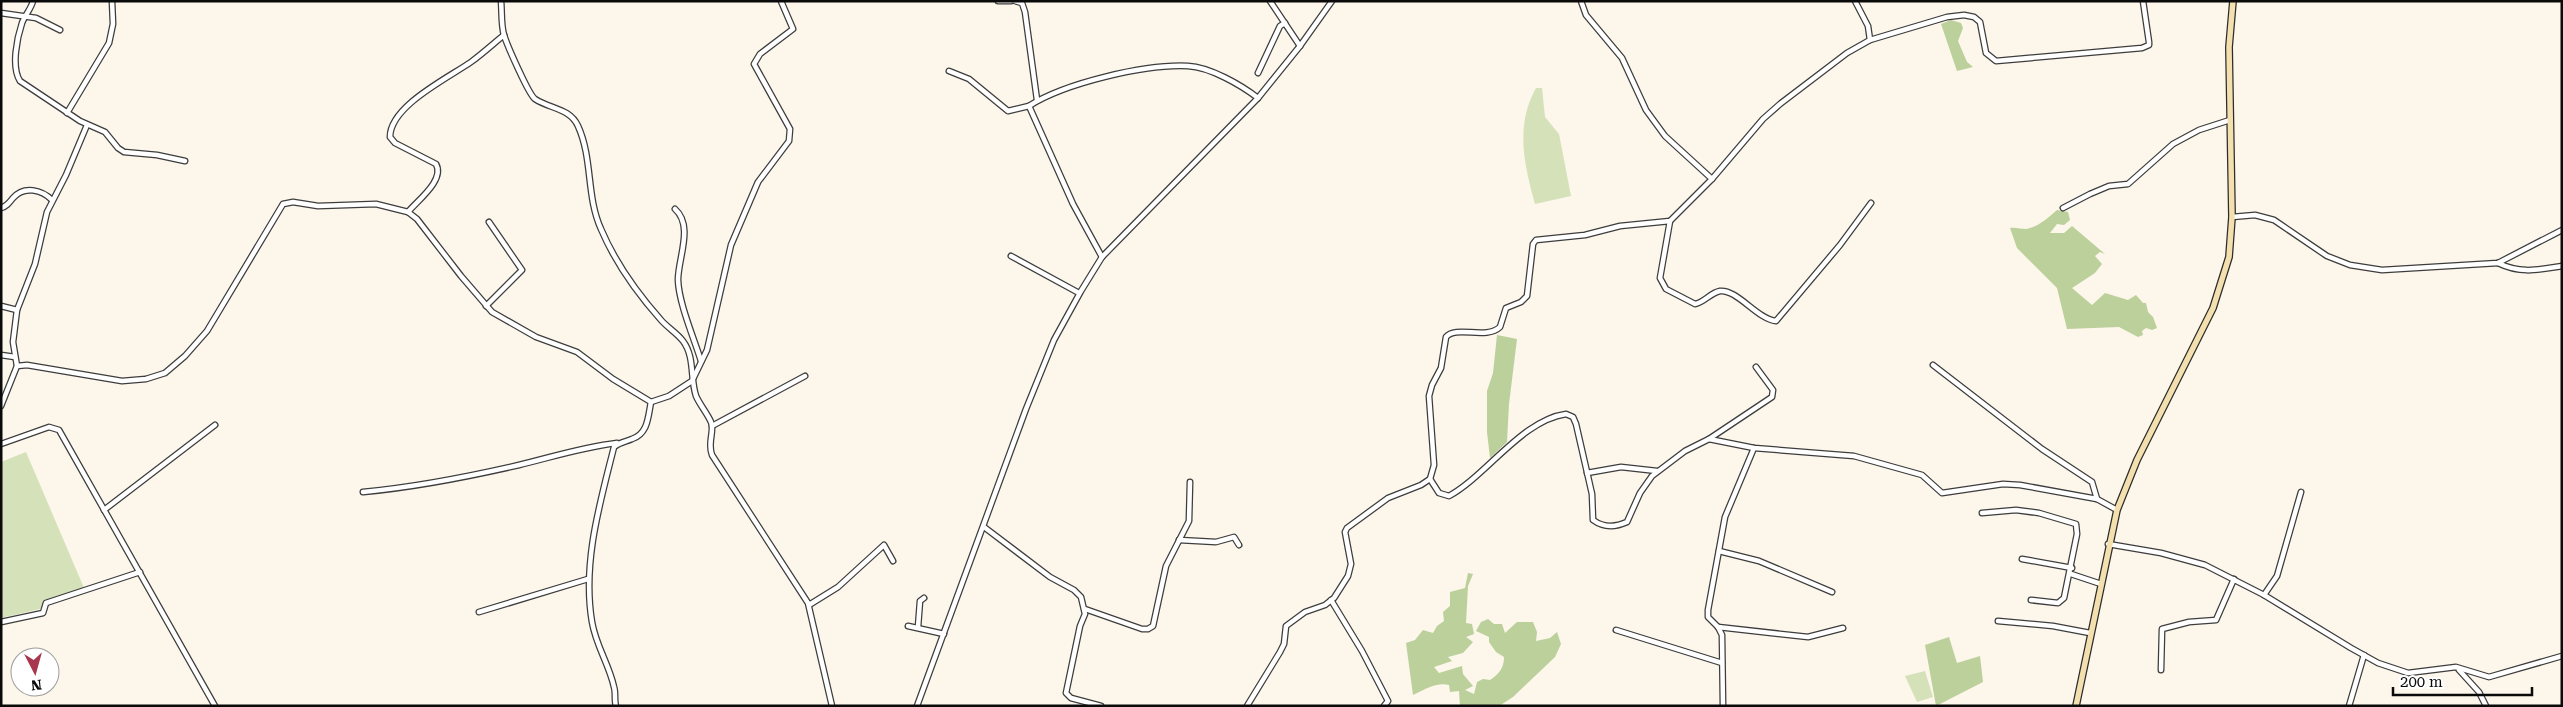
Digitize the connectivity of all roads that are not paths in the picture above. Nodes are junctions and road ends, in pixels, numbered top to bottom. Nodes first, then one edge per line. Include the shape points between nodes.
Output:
1 (33, 1) edge
2 (112, 1) edge
3 (501, 1) edge
4 (782, 1) edge
5 (998, 1) edge
6 (1011, 1) edge
7 (1015, 1) edge
8 (1270, 1) edge
9 (1332, 1) edge
10 (1581, 1) edge
11 (1855, 1) edge
12 (2143, 1) edge
13 (2233, 1) edge
14 (1, 12) edge
15 (26, 15) junction
16 (1285, 23) junction
17 (60, 30) dead end
18 (504, 35) junction
19 (1870, 40) junction
20 (1300, 46) junction
21 (949, 71) dead end
22 (1258, 73) dead end
23 (1258, 98) junction
24 (1037, 100) junction
25 (1029, 106) junction
26 (67, 113) junction
27 (2230, 120) junction
28 (87, 125) junction
29 (185, 161) dead end
30 (1712, 179) junction
31 (52, 200) junction
32 (1871, 203) dead end
33 (1, 208) edge
34 (2063, 208) dead end
35 (675, 209) dead end
36 (408, 212) junction
37 (2232, 217) junction
38 (489, 222) dead end
39 (1670, 222) junction
40 (2562, 230) edge
41 (1011, 256) dead end
42 (1102, 257) junction
43 (2498, 263) junction
44 (2562, 266) edge
45 (1079, 293) junction
46 (1, 306) edge
47 (486, 306) junction
48 (17, 310) junction
49 (1, 355) edge
50 (15, 357) junction
51 (701, 361) junction
52 (17, 366) junction
53 (1933, 366) dead end
54 (1756, 367) dead end
55 (805, 376) dead end
56 (692, 381) junction
57 (651, 402) junction
58 (1, 406) edge
59 (215, 425) dead end
60 (712, 426) junction
61 (1709, 439) junction
62 (618, 443) junction
63 (1, 444) edge
64 (1754, 448) junction
65 (1658, 471) junction
66 (1587, 473) junction
67 (1430, 479) junction
68 (1190, 482) dead end
69 (363, 492) dead end
70 (2301, 492) dead end
71 (2097, 499) junction
72 (104, 510) junction
73 (2117, 510) junction
74 (1982, 513) dead end
75 (984, 527) junction
76 (1179, 540) junction
77 (2108, 544) junction
78 (1239, 545) dead end
79 (1719, 551) junction
80 (2022, 559) dead end
81 (893, 561) dead end
82 (2071, 571) junction
83 (140, 572) junction
84 (588, 579) junction
85 (2234, 579) junction
86 (2101, 584) junction
87 (1832, 592) dead end
88 (2264, 595) junction
89 (924, 598) dead end
90 (1331, 600) junction
91 (2031, 600) dead end
92 (809, 605) junction
93 (1085, 609) junction
94 (479, 612) dead end
95 (1998, 621) dead end
96 (1, 622) edge
97 (908, 626) dead end
98 (918, 627) junction
99 (1718, 627) junction
100 (1843, 628) dead end
101 (1616, 630) dead end
102 (2090, 633) junction
103 (944, 634) junction
104 (2364, 655) junction
105 (2562, 656) edge
106 (1722, 663) junction
107 (2456, 667) junction
108 (2161, 670) dead end
109 (215, 706) edge
110 (616, 706) edge
111 (832, 706) edge
112 (917, 706) edge
113 (1101, 706) edge
114 (1248, 706) edge
115 (1384, 706) edge
116 (1723, 706) edge
117 (2076, 706) edge
118 (2349, 706) edge
119 (2486, 706) edge

1 - 15 street
2 - 26 street via 113,24 109,43
3 - 18 street
4 - 51 street via 792,29 760,54 754,64 790,129 789,141 758,182 731,244 707,350
5 - 6 street
7 - 24 street via 1022,3 1025,12
8 - 16 street
9 - 20 street
10 - 30 street via 1586,15 1622,58 1646,110 1665,136
11 - 19 street via 1868,26
12 - 19 street via 2149,45 2142,48 1996,61 1986,53 1980,22 1964,15 1947,16
13 - 27 street via 2229,47
14 - 15 street
15 - 17 street
15 - 26 street via 16,56 18,77
16 - 20 street
16 - 22 street via 1280,26
18 - 36 street via 472,62 416,98 390,132 395,143 436,164 439,170 439,175
18 - 56 street via 526,90 534,99 570,114 578,124 584,141 591,198 609,247 661,321 683,342 692,367
19 - 30 street via 1847,53 1780,104 1763,119
20 - 23 street
21 - 25 street via 969,79 1008,112
23 - 24 street via 1229,80 1190,66 1120,73
23 - 42 street
24 - 25 street
25 - 42 street via 1069,196
26 - 28 street
27 - 34 street via 2199,130 2173,144 2128,184 2096,191
27 - 37 street
28 - 29 street via 106,132 124,152
28 - 31 street
30 - 39 street
31 - 33 street via 46,193 30,190 20,192
31 - 48 street via 35,264
32 - 39 street via 1776,321 1750,308 1729,292 1717,292 1695,304 1666,289 1660,278
35 - 51 street via 684,238 678,280
36 - 47 street via 435,240
36 - 52 street via 376,204 283,204 207,331 165,373 146,380 122,381
37 - 43 street via 2255,215 2274,220 2327,256 2350,265 2382,270
37 - 73 street via 2229,257 2213,308 2141,452
38 - 47 street via 522,270
39 - 67 street via 1620,226 1585,235 1540,238 1534,242 1527,296 1522,302 1506,308 1500,327 1491,333 1452,333 1446,337 1441,368 1429,396 1434,465
40 - 43 street
41 - 45 street
42 - 45 street
43 - 44 street via 2514,271
45 - 75 street via 1054,340
46 - 48 street
47 - 57 street via 516,328 577,352
48 - 50 street via 13,342
49 - 50 street
50 - 52 street
51 - 56 street
52 - 58 street
53 - 71 street via 2042,449 2092,482
54 - 61 street via 1773,390 1772,397
55 - 60 street
56 - 57 street via 669,396
56 - 60 street
57 - 62 street via 641,435
59 - 72 street
60 - 92 street via 708,446 712,455
61 - 64 street
61 - 65 street via 1685,451
62 - 69 street via 415,487
62 - 84 street via 614,447 602,495
63 - 72 street via 55,428 62,434
64 - 71 street via 1854,456 1922,475 1942,493 2003,484
64 - 79 street via 1725,517
65 - 66 street via 1621,467
65 - 66 street via 1640,493 1627,522 1618,526 1593,520
66 - 67 street via 1573,417 1566,414 1543,423 1519,439 1449,496 1439,493
67 - 90 street via 1388,498 1347,528 1348,576
68 - 76 street via 1189,521
70 - 88 street via 2277,576
71 - 73 street
72 - 83 street
73 - 77 street
74 - 82 street via 2016,510 2076,524 2078,529
75 - 93 street via 1050,577 1074,590 1082,597
75 - 103 street
76 - 78 street via 1216,542 1234,537
76 - 93 street via 1166,566 1153,626 1142,629
77 - 85 street via 2170,555 2205,565
77 - 86 street
79 - 87 street via 1759,561
79 - 99 street via 1708,610 1708,617
80 - 82 street
81 - 92 street via 884,545 838,587
82 - 86 street
82 - 91 street via 2061,602
83 - 96 street via 46,603 43,613
83 - 109 street
84 - 94 street
84 - 110 street via 591,621 597,647 614,688
85 - 88 street
85 - 108 street via 2216,620 2188,622 2162,629
86 - 102 street
88 - 104 street
89 - 98 street via 920,601
90 - 114 street via 1305,612 1286,626 1284,644
90 - 115 street via 1388,701
92 - 111 street
93 - 113 street via 1066,693 1071,698
95 - 102 street
97 - 98 street
98 - 103 street
99 - 100 street via 1808,637
99 - 106 street via 1722,636
101 - 106 street
102 - 117 street
103 - 112 street
104 - 107 street via 2408,673
104 - 118 street
105 - 107 street via 2489,677
106 - 116 street
107 - 119 street via 2480,692

